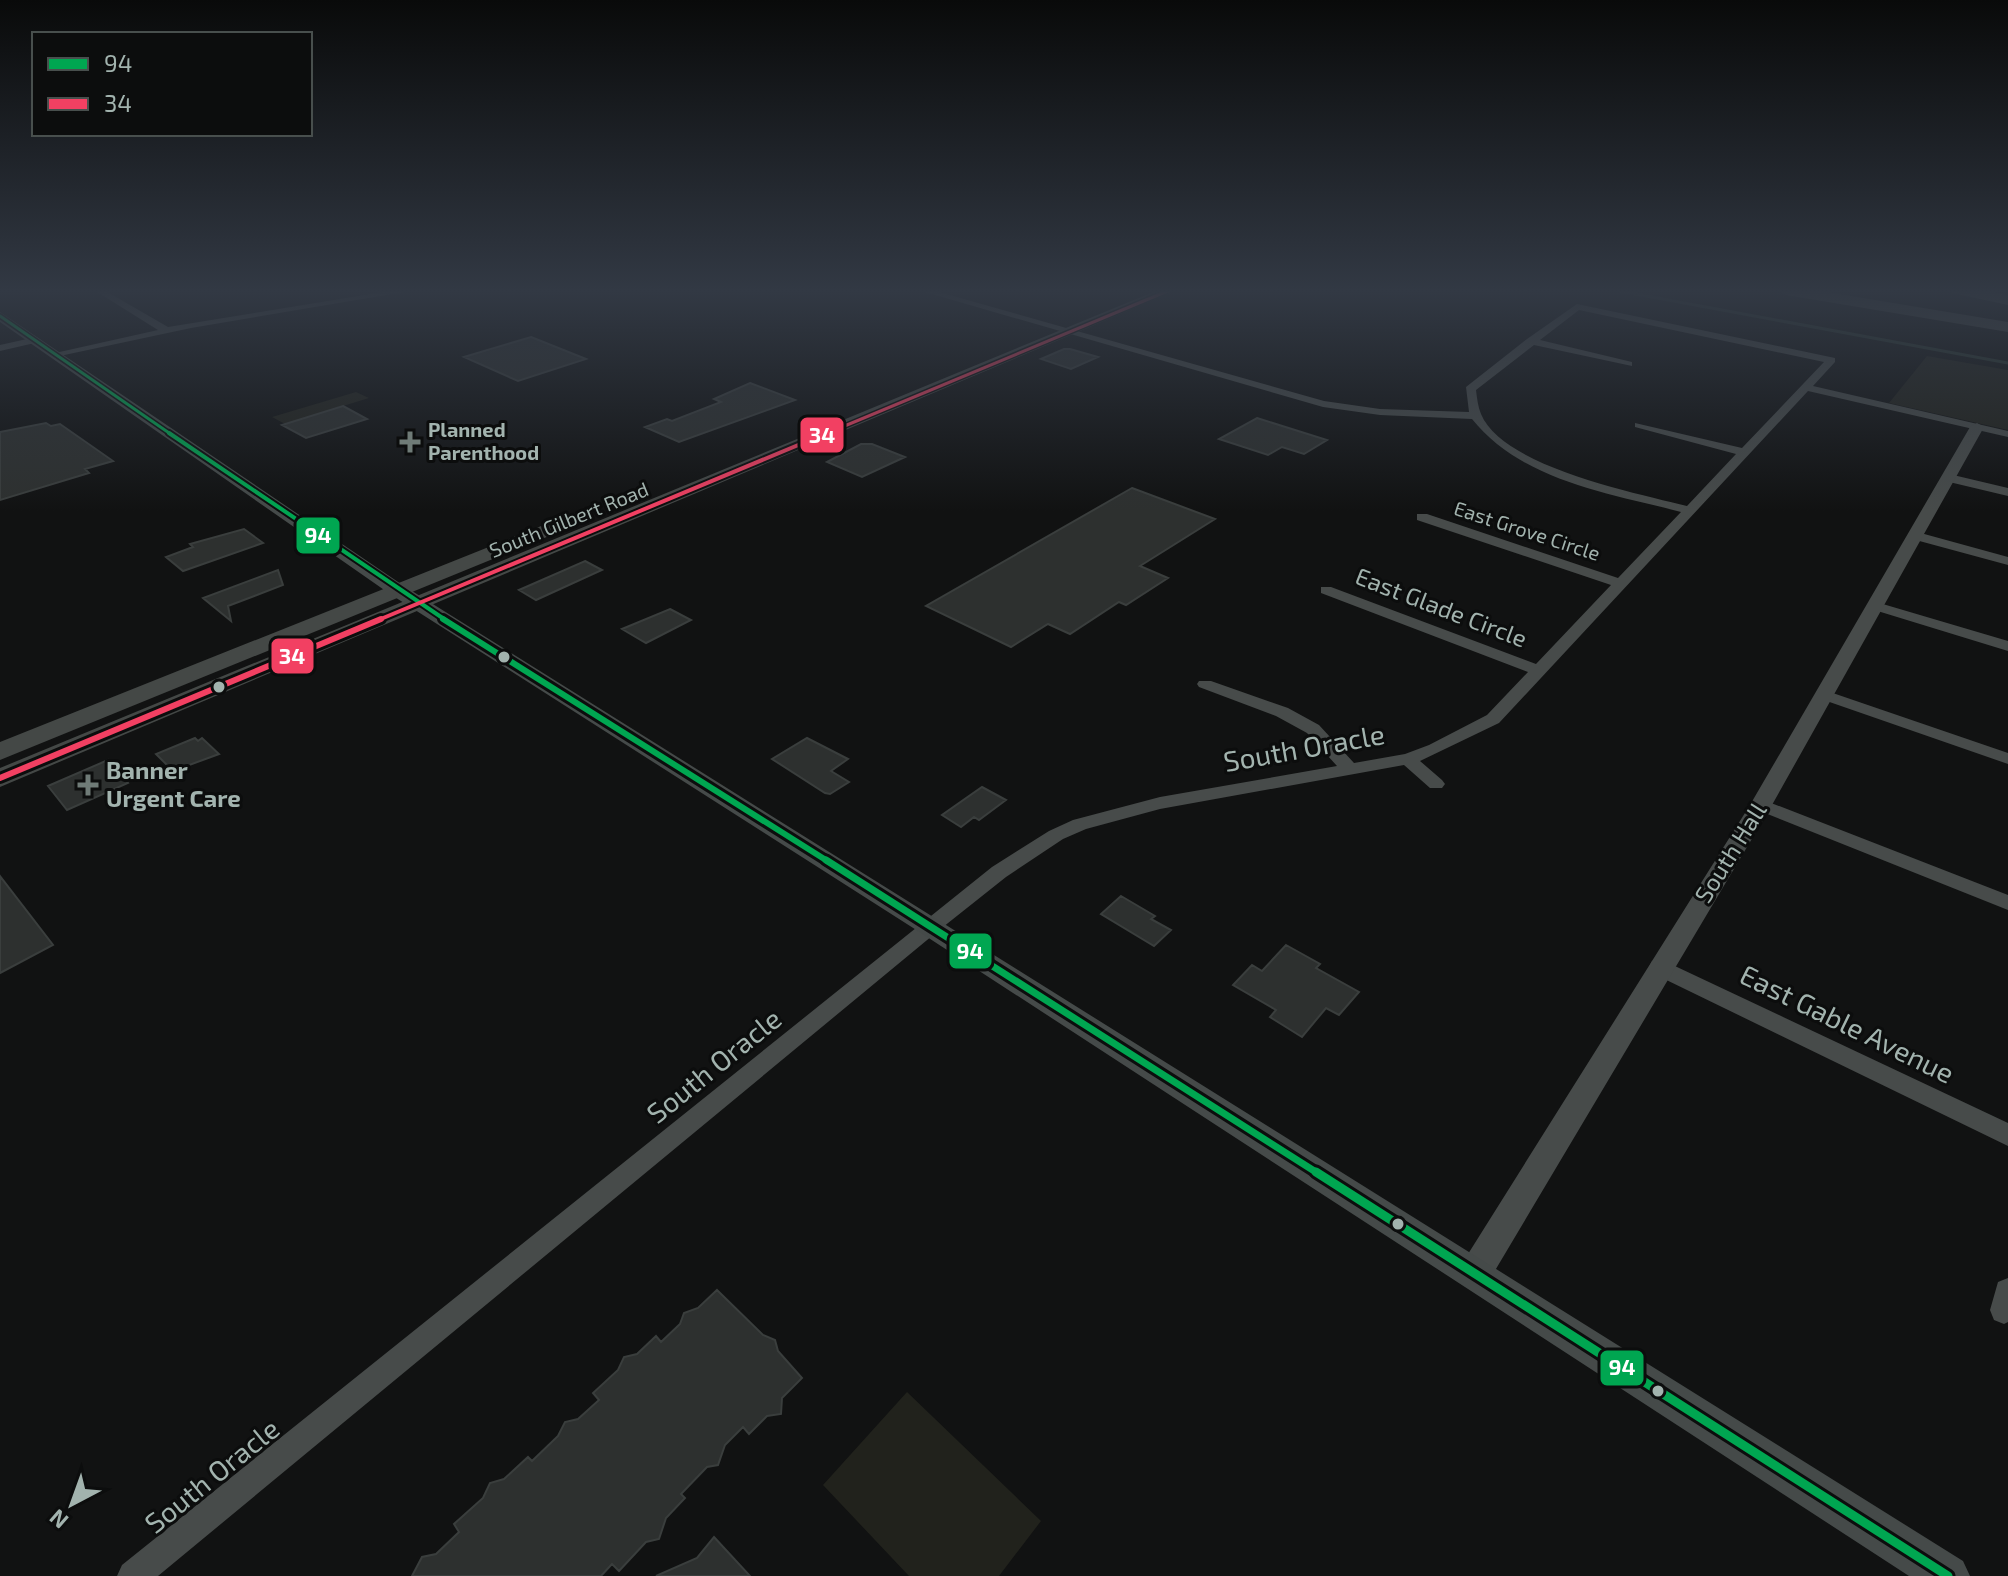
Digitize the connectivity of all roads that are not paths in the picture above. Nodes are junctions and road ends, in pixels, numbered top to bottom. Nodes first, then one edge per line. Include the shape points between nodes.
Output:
1 (71, 364) edge
2 (971, 364) edge
3 (979, 364) edge
4 (1181, 364) edge
5 (1502, 364) edge
6 (1828, 364) edge
7 (1805, 387) junction
8 (1475, 416) junction
9 (1639, 425) dead end
10 (1977, 427) junction
11 (2008, 434) edge
12 (1744, 452) junction
13 (1949, 478) junction
14 (2008, 492) edge
15 (1688, 510) junction
16 (1422, 517) dead end
17 (1917, 536) junction
18 (2008, 561) edge
19 (1620, 583) junction
20 (397, 590) junction
21 (1326, 590) dead end
22 (420, 604) junction
23 (1876, 606) junction
24 (2008, 646) edge
25 (1540, 671) junction
26 (1205, 684) dead end
27 (1824, 695) junction
28 (0, 752) edge
29 (1408, 759) junction
30 (2008, 759) edge
31 (1349, 768) junction
32 (0, 778) edge
33 (1436, 784) dead end
34 (1761, 805) junction
35 (2008, 903) edge
36 (931, 926) junction
37 (1660, 967) junction
38 (2008, 1135) edge
39 (1475, 1273) junction
40 (133, 1576) edge
41 (1948, 1576) edge

1 - 20 main road
2 - 20 main road, South Gilbert Road
3 - 22 main road, South Gilbert Road
4 - 8 street via 1323,404
5 - 8 street via 1470,389
6 - 7 street, South Oracle
7 - 10 street
7 - 12 street, South Oracle
8 - 15 street via 1500,445 1536,466
9 - 12 street
10 - 11 street
10 - 13 street, South Hall
12 - 15 street, South Oracle
13 - 14 street
13 - 17 street, South Hall
15 - 19 street, South Oracle
16 - 19 street, East Grove Circle
17 - 18 street
17 - 23 street, South Hall
19 - 25 street, South Oracle
20 - 22 main road
20 - 28 main road, South Gilbert Road
21 - 25 street, East Glade Circle
22 - 32 main road, South Gilbert Road
22 - 36 main road
23 - 24 street
23 - 27 street, South Hall
25 - 29 street, South Oracle via 1493,719
26 - 31 street via 1313,729
27 - 30 street
27 - 34 street, South Hall
29 - 31 street, South Oracle
29 - 33 street, South Oracle
31 - 36 street, South Oracle via 1160,803 1080,824 1010,864
34 - 35 street
34 - 37 street, South Hall
36 - 39 main road
36 - 40 street, South Oracle
37 - 38 street, East Gable Avenue
37 - 39 street, South Hall
39 - 41 main road

